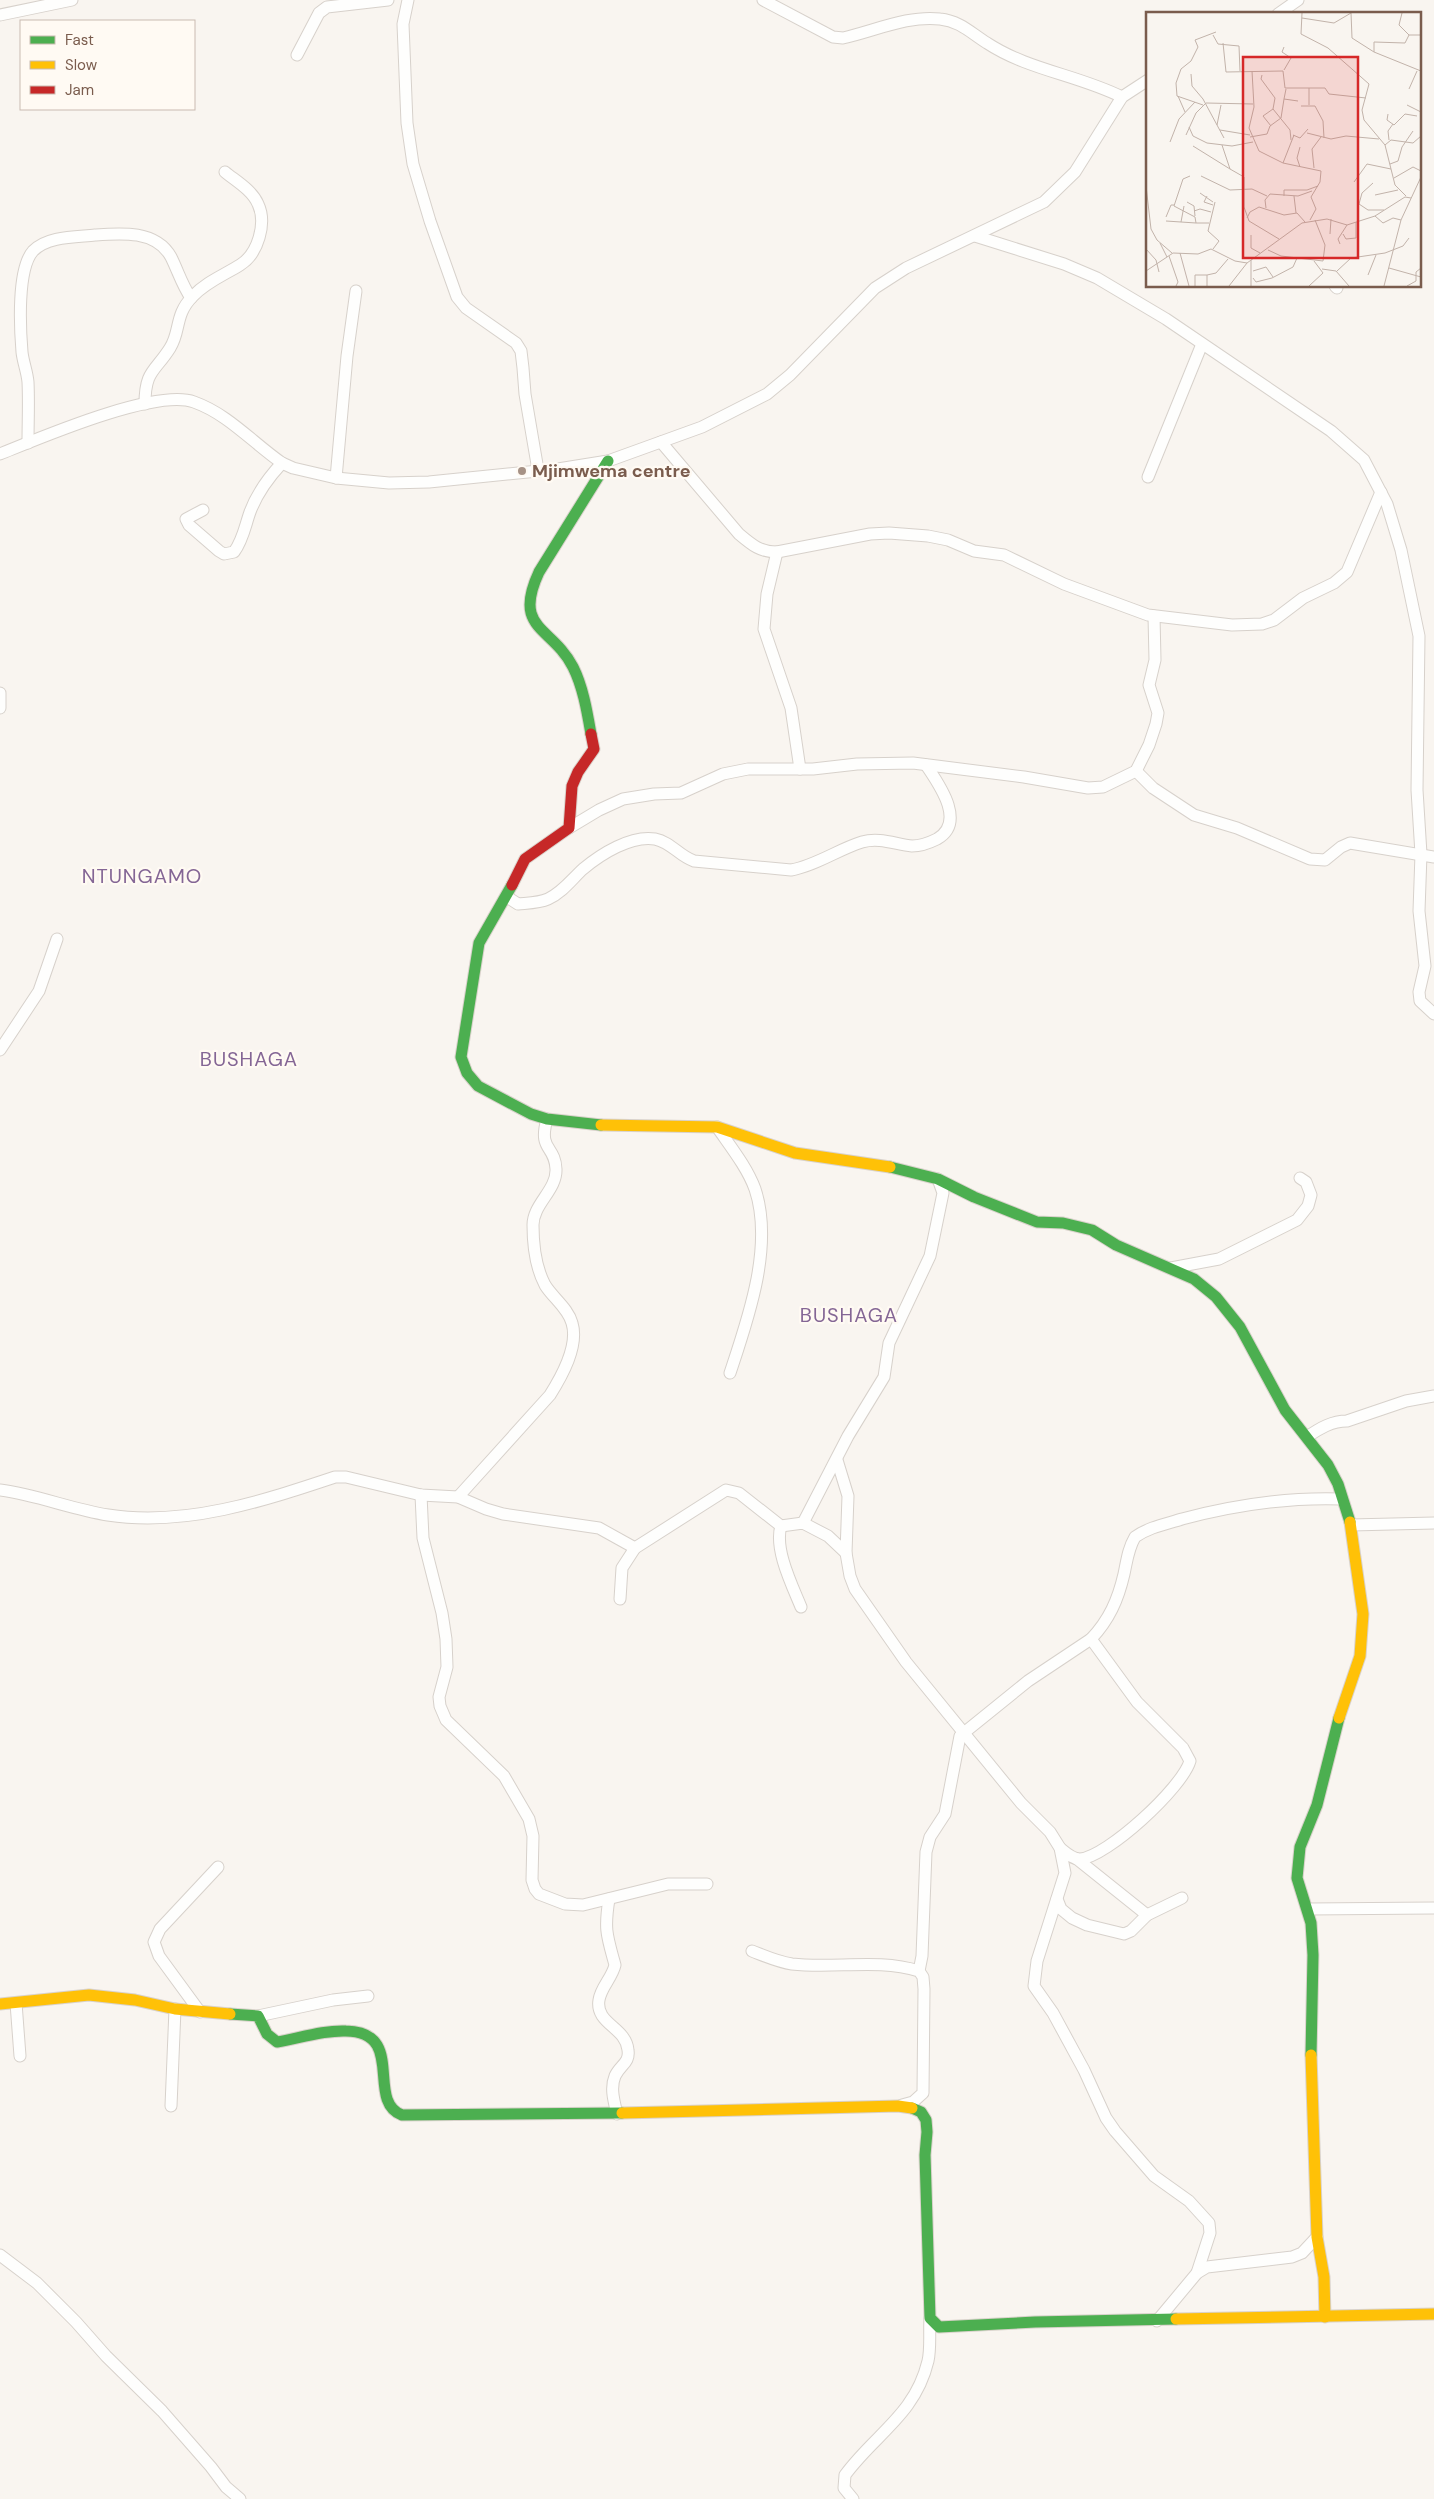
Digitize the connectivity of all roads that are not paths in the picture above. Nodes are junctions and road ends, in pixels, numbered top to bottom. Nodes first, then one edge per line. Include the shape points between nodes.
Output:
1 (72, 0) edge
2 (388, 0) edge
3 (408, 0) edge
4 (763, 0) edge
5 (1298, 0) edge
6 (1281, 12) edge
7 (0, 15) edge
8 (297, 55) dead end
9 (1146, 81) edge
10 (1122, 97) junction
11 (225, 172) dead end
12 (975, 236) junction
13 (356, 292) dead end
14 (191, 298) junction
15 (1202, 344) junction
16 (145, 404) junction
17 (661, 442) junction
18 (28, 443) junction
19 (0, 454) edge
20 (608, 461) junction
21 (282, 463) junction
22 (538, 470) junction
23 (1148, 477) dead end
24 (336, 478) junction
25 (1381, 492) junction
26 (203, 510) dead end
27 (777, 552) junction
28 (1154, 616) junction
29 (0, 693) edge
30 (0, 708) edge
31 (926, 765) junction
32 (800, 769) junction
33 (1136, 771) junction
34 (569, 828) junction
35 (1421, 854) junction
36 (1434, 857) edge
37 (507, 897) junction
38 (56, 939) dead end
39 (1434, 1014) edge
40 (0, 1050) edge
41 (547, 1119) junction
42 (718, 1127) junction
43 (1300, 1178) dead end
44 (938, 1179) junction
45 (1171, 1268) junction
46 (730, 1373) dead end
47 (1434, 1396) edge
48 (1307, 1437) junction
49 (837, 1460) junction
50 (0, 1490) edge
51 (422, 1495) junction
52 (458, 1496) junction
53 (1342, 1499) junction
54 (804, 1523) junction
55 (1434, 1523) edge
56 (1351, 1525) junction
57 (781, 1526) junction
58 (635, 1548) junction
59 (846, 1553) junction
60 (620, 1599) dead end
61 (801, 1607) dead end
62 (1091, 1640) junction
63 (964, 1732) junction
64 (1060, 1848) junction
65 (1077, 1859) junction
66 (218, 1867) dead end
67 (707, 1884) dead end
68 (1182, 1898) dead end
69 (609, 1899) junction
70 (1057, 1899) junction
71 (1434, 1908) edge
72 (1308, 1909) junction
73 (1147, 1915) junction
74 (752, 1951) dead end
75 (919, 1971) junction
76 (368, 1996) dead end
77 (16, 2003) junction
78 (0, 2004) edge
79 (175, 2009) junction
80 (200, 2012) junction
81 (258, 2016) junction
82 (20, 2056) dead end
83 (171, 2106) dead end
84 (898, 2106) junction
85 (617, 2114) junction
86 (1317, 2237) junction
87 (0, 2255) edge
88 (1198, 2274) junction
89 (1434, 2314) edge
90 (1325, 2317) junction
91 (930, 2318) junction
92 (1157, 2322) junction
93 (240, 2499) edge
94 (852, 2499) edge

1 - 7 street
2 - 8 street via 327,7 318,13
3 - 22 street via 403,24 404,61 407,123 416,174 457,297 472,313 516,343 520,351
4 - 10 street via 833,37 843,38 921,20 956,22 1019,60
5 - 6 street
9 - 10 street
10 - 12 street via 1075,172 1059,190 1044,202
11 - 14 street via 251,193 258,204 259,238 252,254 242,264
12 - 15 street via 1097,278
12 - 17 street via 906,268 875,288 790,375 767,394 702,427
13 - 24 street
14 - 16 street via 178,318 170,347 150,371 145,387
14 - 18 street via 169,254 150,238 118,233 68,238 51,241 34,250 27,260 22,302 22,354 28,380
15 - 23 street
15 - 25 street via 1348,445 1364,460
16 - 18 street via 93,418
16 - 21 street via 164,400 192,401 218,412
17 - 20 street
17 - 27 street via 739,534 764,552
18 - 19 street
20 - 22 street
20 - 34 street via 539,572 531,594 531,616 561,648 576,675 594,749 590,760 579,771 569,795
21 - 24 street
21 - 26 street via 254,502 241,543 234,552 224,554 189,525 186,519
22 - 24 street via 429,482 389,483
25 - 28 street via 1347,572 1274,620 1262,624 1232,625
25 - 35 street via 1401,550 1419,636 1417,790
27 - 28 street via 870,534 928,536 974,551 1004,555 1064,584
27 - 32 street via 766,594 764,629 791,708
28 - 33 street via 1155,660 1149,685 1157,718 1149,745
29 - 30 street
31 - 32 street via 856,764
31 - 33 street via 1088,788 1103,786
31 - 37 street via 949,808 945,832 928,844 862,842 791,870 694,861 667,843 634,839 598,858 548,899 518,904
32 - 34 street via 735,770 681,793 623,799
33 - 35 street via 1153,788 1194,816 1237,828 1310,859 1325,860 1350,843
34 - 37 street via 525,859
35 - 36 street
35 - 39 street via 1420,911 1425,966 1419,992 1420,1001
37 - 41 street via 478,944 461,1057 467,1073 478,1086
38 - 40 street via 39,991
41 - 42 street via 616,1126
41 - 52 street via 542,1135 556,1170 533,1222 534,1240 545,1284 572,1323 571,1349 550,1395
42 - 44 street via 794,1152 908,1170
42 - 46 street via 747,1174 760,1207 757,1272 742,1338
43 - 45 street via 1306,1182 1311,1195 1308,1206 1297,1220 1219,1259
44 - 45 street via 1036,1222 1063,1223 1092,1230 1116,1245
44 - 49 street via 942,1193 930,1256 889,1343 884,1378
45 - 48 street via 1194,1279 1216,1297 1240,1327 1285,1410
47 - 48 street via 1338,1421
48 - 53 street via 1328,1465
49 - 54 street
49 - 59 street via 848,1496
50 - 51 street via 108,1515 150,1517 232,1509 346,1477
51 - 52 street
51 - 69 street via 423,1538 446,1639 446,1667 439,1698 446,1720 504,1776 529,1819 533,1836 532,1880 535,1889 564,1904 583,1905
52 - 58 street via 503,1514 599,1528
53 - 56 street
53 - 62 street via 1247,1504 1142,1532 1131,1544 1111,1614
54 - 57 street
54 - 59 street via 828,1536
55 - 56 street
56 - 72 street via 1359,1572 1363,1638 1317,1805 1300,1847 1297,1878
57 - 58 street via 739,1493 726,1490
57 - 61 street via 780,1543
58 - 60 street via 622,1568
59 - 63 street via 855,1589 906,1662
62 - 63 street via 1028,1681
62 - 65 street via 1137,1702 1183,1748 1190,1761 1182,1776 1151,1813 1094,1854
63 - 64 street
63 - 75 street via 958,1742 945,1814 930,1837 926,1852
64 - 65 street
64 - 70 street via 1065,1873
65 - 73 street
66 - 80 street via 160,1929 154,1942 158,1956
67 - 69 street via 668,1884
68 - 73 street
69 - 85 street via 606,1939 615,1965 601,1992 599,2010 601,2017 620,2031 628,2048 627,2062 616,2075 613,2086
70 - 73 street via 1061,1909 1072,1918 1114,1933 1132,1931
70 - 88 street via 1037,1961 1034,1986 1053,2013 1114,2131 1154,2176 1188,2201 1209,2223 1210,2233
71 - 72 street
72 - 86 street via 1313,1955 1311,2049
74 - 75 street via 790,1964 861,1963
75 - 84 street via 924,1989 922,2093 913,2102
76 - 81 street
77 - 78 street
77 - 79 street via 89,1995 136,2000
77 - 82 street
79 - 80 street
79 - 83 street
80 - 81 street
81 - 85 street via 264,2031 277,2042 334,2030 360,2034 376,2041 388,2099 400,2114
84 - 85 street
84 - 91 street via 918,2110 925,2117
86 - 88 street via 1302,2253 1292,2257 1207,2267
86 - 90 street via 1324,2277
87 - 93 street via 37,2283 63,2309 162,2411 226,2487
88 - 92 street
89 - 90 street
90 - 92 street
91 - 92 street via 938,2327 1035,2322
91 - 94 street via 928,2359 918,2390 902,2414 844,2475 844,2488

